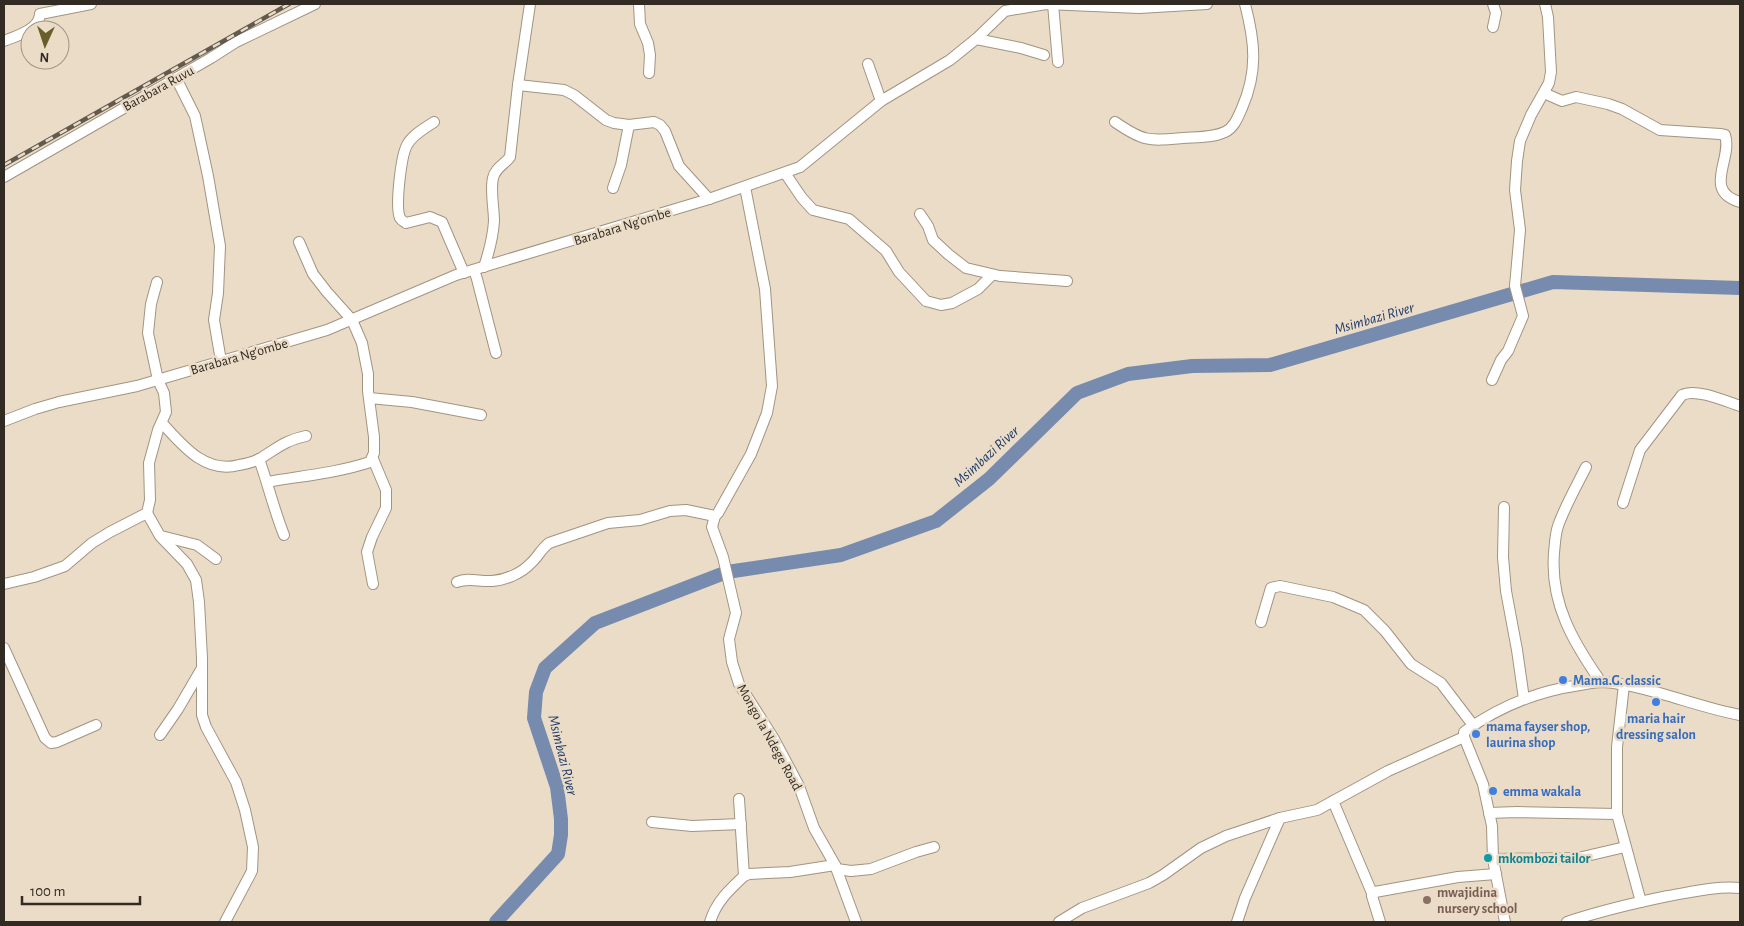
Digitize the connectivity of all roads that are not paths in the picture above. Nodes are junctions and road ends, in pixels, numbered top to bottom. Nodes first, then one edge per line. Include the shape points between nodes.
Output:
1 (91, 4) edge
2 (315, 4) edge
3 (530, 4) edge
4 (639, 4) edge
5 (1048, 4) edge
6 (1207, 4) edge
7 (1245, 4) edge
8 (1493, 4) edge
9 (1545, 4) edge
10 (1493, 28) dead end
11 (976, 39) junction
12 (4, 41) edge
13 (1044, 56) dead end
14 (1058, 62) dead end
15 (868, 64) dead end
16 (649, 73) dead end
17 (176, 78) junction
18 (518, 85) junction
19 (1544, 93) junction
20 (881, 101) junction
21 (434, 122) dead end
22 (1115, 122) dead end
23 (629, 125) junction
24 (785, 173) junction
25 (4, 177) edge
26 (745, 187) junction
27 (613, 188) dead end
28 (709, 199) junction
29 (1740, 202) edge
30 (920, 214) dead end
31 (299, 242) dead end
32 (484, 267) junction
33 (469, 272) junction
34 (992, 274) junction
35 (1067, 281) dead end
36 (157, 282) dead end
37 (352, 320) junction
38 (496, 353) dead end
39 (221, 361) junction
40 (158, 380) junction
41 (1492, 380) dead end
42 (369, 398) junction
43 (1740, 406) edge
44 (481, 415) dead end
45 (4, 421) edge
46 (162, 423) junction
47 (306, 436) dead end
48 (373, 458) junction
49 (259, 459) junction
50 (1586, 468) dead end
51 (267, 482) junction
52 (1623, 503) dead end
53 (1504, 507) dead end
54 (147, 514) junction
55 (715, 516) junction
56 (284, 535) dead end
57 (160, 536) junction
58 (216, 559) dead end
59 (457, 582) dead end
60 (4, 584) edge
61 (373, 584) dead end
62 (1261, 622) dead end
63 (4, 648) edge
64 (202, 667) junction
65 (1601, 682) junction
66 (1624, 685) junction
67 (1524, 699) junction
68 (1740, 714) edge
69 (96, 725) dead end
70 (1473, 725) junction
71 (160, 735) dead end
72 (1464, 738) junction
73 (739, 799) dead end
74 (1333, 801) junction
75 (1489, 813) junction
76 (1617, 814) junction
77 (1280, 818) junction
78 (652, 822) dead end
79 (741, 824) junction
80 (934, 847) dead end
81 (1625, 847) junction
82 (1493, 859) junction
83 (836, 867) junction
84 (1496, 874) junction
85 (744, 876) junction
86 (1740, 888) edge
87 (1372, 893) junction
88 (1641, 902) junction
89 (225, 922) edge
90 (710, 922) edge
91 (856, 922) edge
92 (1059, 922) edge
93 (1237, 922) edge
94 (1380, 922) edge
95 (1505, 922) edge
96 (1567, 922) edge

1 - 12 street via 40,14 35,26
2 - 17 street, Barabara Ruvu via 236,42
3 - 18 street
4 - 16 street via 640,24 650,55
5 - 6 street, Barabara Ng'ombe via 1139,8
5 - 11 street, Barabara Ng'ombe via 1006,11
5 - 14 street
7 - 22 street via 1252,28 1254,68 1243,106 1235,123 1226,132 1156,140 1145,139
8 - 10 street via 1496,13
9 - 19 street via 1551,72
11 - 13 street
11 - 20 street, Barabara Ng'ombe via 950,60
15 - 20 street
17 - 25 street, Barabara Ruvu
17 - 39 street via 194,116 220,246 214,320
18 - 23 street via 564,90 606,120
18 - 32 street via 510,157 493,177 494,220
19 - 29 street via 1562,101 1576,97 1622,109 1660,130 1725,135 1721,184 1730,198
19 - 41 street via 1520,142 1514,190 1520,230 1515,286 1523,316
20 - 24 street, Barabara Ng'ombe via 800,167
21 - 33 street via 408,142 404,153 398,204 400,216 406,223 430,217 442,222
23 - 27 street
23 - 28 street via 654,122 660,125 679,166
24 - 26 street, Barabara Ng'ombe
24 - 34 street via 813,210 849,220 886,251 899,272 926,301 941,305 952,303 978,289
26 - 28 street, Barabara Ng'ombe
26 - 55 street via 765,289 772,386 767,413 751,454
28 - 32 street, Barabara Ng'ombe
30 - 34 street via 934,240 948,254 966,268
31 - 37 street via 313,274
32 - 33 street, Barabara Ng'ombe
33 - 37 street, Barabara Ng'ombe
33 - 38 street via 477,278
34 - 35 street
36 - 40 street via 148,333
37 - 39 street, Barabara Ng'ombe
37 - 42 street via 362,343
39 - 40 street, Barabara Ng'ombe
40 - 45 street, Barabara Ng'ombe via 59,402
40 - 46 street via 164,393 166,412
42 - 44 street
42 - 48 street
43 - 52 street via 1700,394 1688,392 1682,395 1640,450
46 - 49 street via 197,457 215,467 231,468
46 - 54 street via 149,463
47 - 49 street via 289,440
48 - 51 street via 370,462 335,471
48 - 61 street via 386,490 386,508 368,552
49 - 51 street
50 - 65 street via 1558,527 1553,565 1557,598 1574,643
51 - 56 street
53 - 67 street via 1506,591
54 - 57 street
54 - 60 street via 92,543 65,566
55 - 59 street via 686,510 608,523 549,543 532,563 507,578
55 - 83 street, Mongo la Ndege Road via 712,527 723,557 736,613 729,639 739,684 799,786 814,828
57 - 58 street via 197,545
57 - 64 street via 187,564 196,580
62 - 70 street via 1271,588 1275,586 1333,598 1354,606 1373,618 1412,664 1441,683
63 - 69 street via 50,743
64 - 71 street
64 - 89 street via 202,714 236,782 253,846 252,872
65 - 66 street
65 - 67 street via 1562,688
66 - 68 street
66 - 76 street via 1617,747
67 - 70 street
70 - 72 street via 1464,732
72 - 74 street via 1388,771
72 - 75 street via 1483,784
73 - 79 street
74 - 77 street via 1317,810
74 - 87 street
75 - 76 street
75 - 82 street
76 - 81 street
77 - 92 street via 1226,836 1201,848 1149,883 1082,908
77 - 93 street
78 - 79 street via 692,826
79 - 85 street
80 - 83 street via 871,869 851,871
81 - 82 street via 1578,858
81 - 88 street
82 - 84 street
83 - 85 street
83 - 91 street, Mongo la Ndege Road
84 - 87 street via 1458,877
84 - 95 street
85 - 90 street via 720,901
86 - 88 street via 1699,890
87 - 94 street
88 - 96 street

